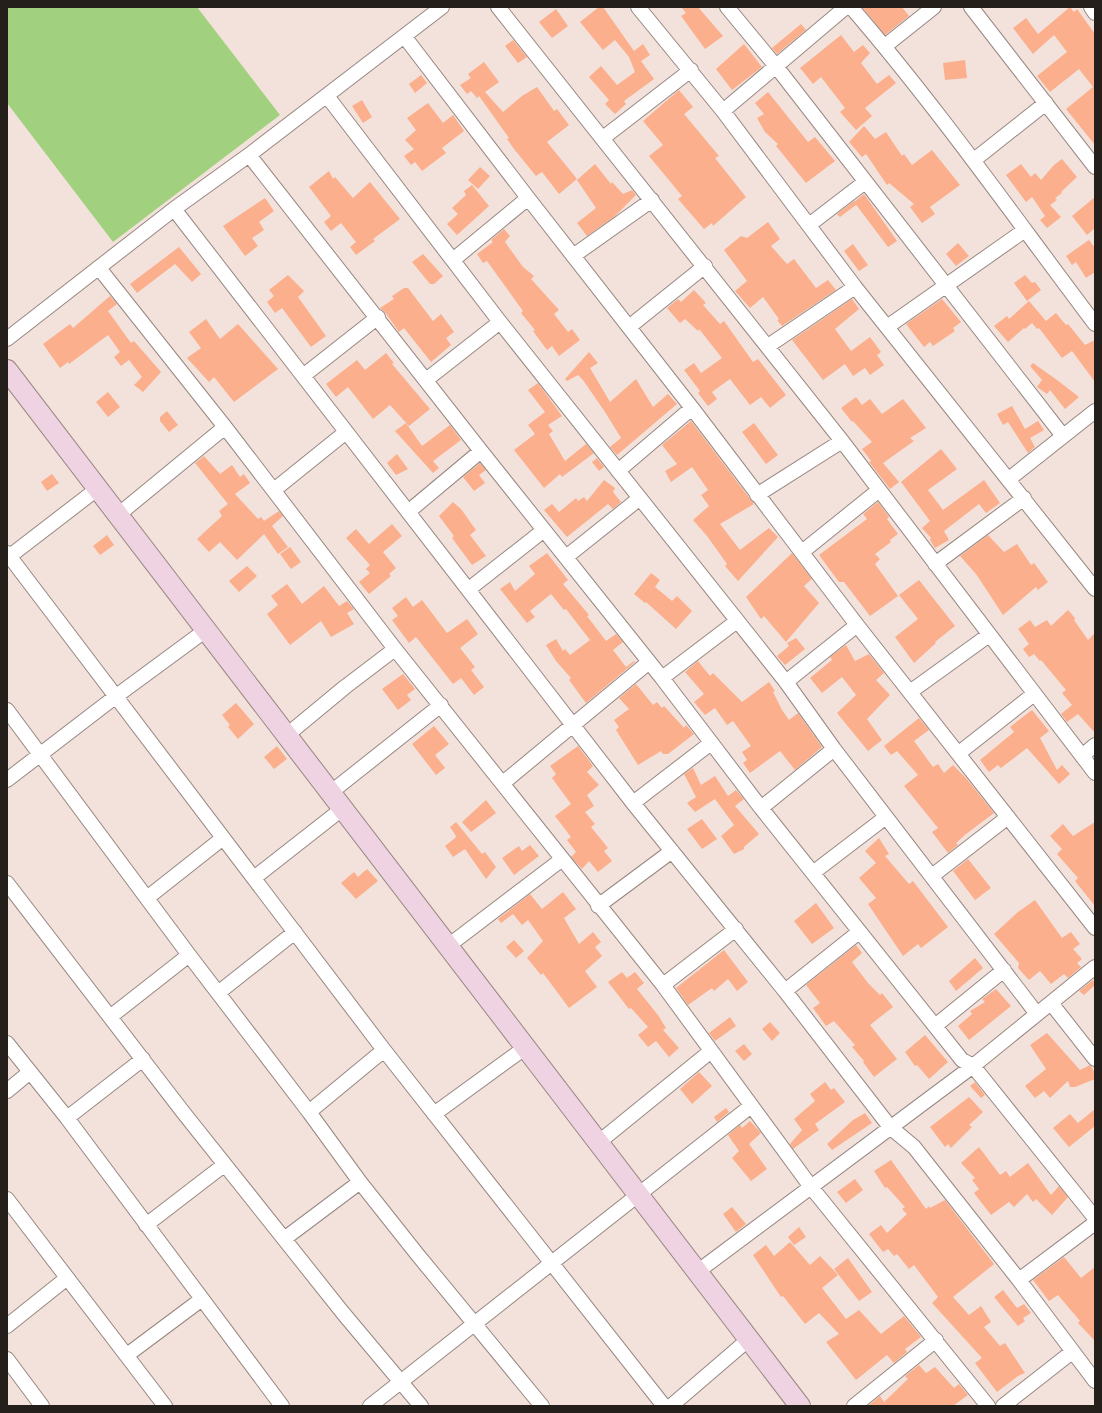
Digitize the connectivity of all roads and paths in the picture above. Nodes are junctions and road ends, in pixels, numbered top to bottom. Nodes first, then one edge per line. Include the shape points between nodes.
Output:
1 (442, 7) edge
2 (498, 7) edge
3 (638, 7) edge
4 (727, 7) edge
5 (846, 7) edge
6 (852, 7) edge
7 (934, 7) edge
8 (971, 7) edge
9 (1091, 7) edge
10 (1095, 13) edge
11 (404, 36) junction
12 (885, 46) junction
13 (775, 65) junction
14 (691, 70) junction
15 (327, 96) junction
16 (1046, 103) junction
17 (723, 111) junction
18 (603, 138) junction
19 (249, 155) junction
20 (974, 160) junction
21 (1095, 167) edge
22 (864, 182) junction
23 (528, 198) junction
24 (652, 200) junction
25 (174, 209) junction
26 (809, 225) junction
27 (1025, 230) junction
28 (573, 256) junction
29 (453, 260) junction
30 (705, 266) junction
31 (98, 268) junction
32 (945, 286) junction
33 (855, 287) junction
34 (378, 317) junction
35 (500, 322) junction
36 (1095, 324) edge
37 (629, 327) junction
38 (887, 327) junction
39 (7, 339) edge
40 (768, 346) junction
41 (7, 370) edge
42 (303, 376) junction
43 (426, 380) junction
44 (692, 408) junction
45 (1095, 411) edge
46 (225, 427) junction
47 (346, 432) junction
48 (1063, 436) junction
49 (842, 442) junction
50 (481, 451) junction
51 (618, 470) junction
52 (1009, 478) junction
53 (97, 489) junction
54 (274, 490) junction
55 (879, 490) junction
56 (758, 495) junction
57 (640, 498) junction
58 (1024, 498) junction
59 (408, 512) junction
60 (118, 515) junction
61 (544, 530) junction
62 (802, 552) junction
63 (8, 554) edge
64 (566, 557) junction
65 (935, 564) junction
66 (1095, 588) edge
67 (469, 589) junction
68 (737, 621) junction
69 (857, 625) junction
70 (206, 630) junction
71 (988, 635) junction
72 (395, 649) junction
73 (649, 662) junction
74 (662, 678) junction
75 (786, 682) junction
76 (910, 692) junction
77 (1034, 694) junction
78 (115, 697) junction
79 (441, 705) junction
80 (7, 710) edge
81 (574, 726) junction
82 (287, 735) junction
83 (711, 743) junction
84 (1095, 745) edge
85 (834, 749) junction
86 (959, 753) junction
87 (40, 754) junction
88 (1082, 756) junction
89 (1095, 773) edge
90 (7, 780) edge
91 (503, 783) junction
92 (330, 793) junction
93 (633, 803) junction
94 (761, 808) junction
95 (342, 809) junction
96 (886, 817) junction
97 (1008, 817) junction
98 (223, 838) junction
99 (672, 851) junction
100 (561, 860) junction
101 (814, 872) junction
102 (932, 876) junction
103 (254, 878) junction
104 (7, 883) edge
105 (147, 898) junction
106 (598, 906) junction
107 (1095, 928) edge
108 (736, 929) junction
109 (295, 932) junction
110 (860, 932) junction
111 (448, 946) junction
112 (189, 955) junction
113 (1095, 968) edge
114 (1004, 970) junction
115 (663, 985) junction
116 (785, 990) junction
117 (218, 993) junction
118 (1050, 1003) junction
119 (1037, 1014) junction
120 (110, 1017) junction
121 (935, 1026) junction
122 (7, 1043) edge
123 (526, 1047) junction
124 (384, 1050) junction
125 (710, 1051) junction
126 (143, 1059) junction
127 (1095, 1059) edge
128 (973, 1066) junction
129 (30, 1072) junction
130 (7, 1091) edge
131 (751, 1106) junction
132 (310, 1112) junction
133 (434, 1114) junction
134 (67, 1118) junction
135 (890, 1127) junction
136 (599, 1142) junction
137 (224, 1164) junction
138 (360, 1182) junction
139 (811, 1187) junction
140 (638, 1193) junction
141 (7, 1199) edge
142 (1095, 1218) edge
143 (1095, 1223) edge
144 (146, 1225) junction
145 (284, 1239) junction
146 (551, 1262) junction
147 (697, 1272) junction
148 (67, 1278) junction
149 (1019, 1280) junction
150 (202, 1299) junction
151 (475, 1324) junction
152 (7, 1326) edge
153 (749, 1339) junction
154 (936, 1340) junction
155 (1072, 1352) junction
156 (127, 1355) junction
157 (7, 1359) edge
158 (401, 1381) junction
159 (1095, 1381) edge
160 (42, 1406) edge
161 (165, 1406) edge
162 (282, 1406) edge
163 (370, 1406) edge
164 (421, 1406) edge
165 (542, 1406) edge
166 (664, 1406) edge
167 (671, 1406) edge
168 (800, 1406) edge
169 (854, 1406) edge
170 (988, 1406) edge
171 (1003, 1406) edge

1 - 11 street
2 - 18 street
3 - 14 street
4 - 13 street
5 - 13 street
6 - 12 street
7 - 12 street
8 - 16 street
9 - 10 street
11 - 15 street
11 - 23 street
12 - 20 street
13 - 17 street
13 - 22 street
14 - 17 street
14 - 18 street
15 - 19 street
15 - 29 street
16 - 20 street
16 - 21 street
17 - 26 street
18 - 24 street
19 - 25 street
19 - 34 street
20 - 27 street
22 - 26 street
22 - 32 street
23 - 28 street
23 - 29 street
24 - 28 street
24 - 30 street
25 - 31 street
25 - 42 street
26 - 33 street
27 - 32 street
27 - 36 street
28 - 37 street
29 - 35 street
30 - 37 street
30 - 40 street
31 - 39 street
31 - 46 street
32 - 38 street
32 - 48 street
33 - 38 street
33 - 40 street
34 - 42 street
34 - 43 street
35 - 43 street
35 - 51 street
37 - 44 street
38 - 52 street
40 - 49 street
41 - 53 street
42 - 47 street
43 - 50 street
44 - 51 street
44 - 56 street
45 - 48 street
46 - 54 street
46 - 60 street
47 - 54 street
47 - 59 street
48 - 52 street
49 - 55 street
49 - 56 street
50 - 59 street
50 - 61 street
51 - 57 street
52 - 58 street
53 - 60 street
53 - 63 street
54 - 72 street
55 - 62 street
55 - 65 street
56 - 62 street
57 - 64 street
57 - 68 street
58 - 65 street
58 - 66 street
59 - 67 street
60 - 70 street
61 - 64 street
61 - 67 street
62 - 69 street
63 - 78 street
64 - 73 street
65 - 71 street
67 - 81 street
68 - 74 street
68 - 75 street
69 - 75 street
69 - 76 street
70 - 78 street
70 - 82 street
71 - 76 street
71 - 77 street
72 - 79 street
72 - 82 street
73 - 74 street
73 - 81 street
74 - 83 street
75 - 85 street
76 - 86 street
77 - 86 street
77 - 88 street
78 - 87 street
78 - 98 street
79 - 91 street
79 - 92 street
80 - 87 street
81 - 91 street
81 - 93 street
82 - 92 street
83 - 93 street
83 - 94 street
84 - 88 street
85 - 94 street
85 - 96 street
86 - 97 street
87 - 90 street
87 - 105 street
88 - 89 street
91 - 100 street
92 - 95 street
93 - 99 street
94 - 101 street
95 - 103 street
95 - 111 street
96 - 101 street
96 - 102 street
97 - 102 street
97 - 107 street
98 - 103 street
98 - 105 street
99 - 106 street
99 - 108 street
100 - 106 street
100 - 111 street
101 - 110 street
102 - 114 street
103 - 109 street
104 - 120 street
105 - 112 street
106 - 115 street
108 - 115 street
108 - 116 street
109 - 117 street
109 - 124 street
110 - 116 street
110 - 121 street
111 - 123 street
112 - 117 street
112 - 120 street
113 - 118 street
114 - 119 street
114 - 121 street
115 - 125 street
116 - 135 street
117 - 132 street
118 - 119 street
118 - 127 street
119 - 128 street
120 - 126 street
121 - 128 street via 962,1060
122 - 129 street
123 - 133 street
123 - 136 street
124 - 132 street
124 - 133 street
125 - 131 street
125 - 136 street
126 - 134 street
126 - 137 street
128 - 135 street
128 - 142 street
129 - 130 street
129 - 134 street
131 - 139 street
131 - 140 street
132 - 138 street
133 - 146 street
134 - 144 street
135 - 139 street
135 - 149 street via 914,1147
136 - 140 street
137 - 144 street
137 - 145 street
138 - 145 street
138 - 151 street
139 - 147 street
139 - 154 street
140 - 146 street
140 - 147 street
141 - 148 street
143 - 149 street
144 - 150 street
145 - 158 street
146 - 151 street
146 - 166 street
147 - 153 street
148 - 152 street
148 - 156 street
149 - 155 street
150 - 156 street
150 - 162 street
151 - 158 street
151 - 165 street
153 - 167 street
153 - 168 street
154 - 169 street
154 - 170 street
155 - 159 street
155 - 171 street
156 - 161 street
157 - 160 street
158 - 163 street
158 - 164 street

